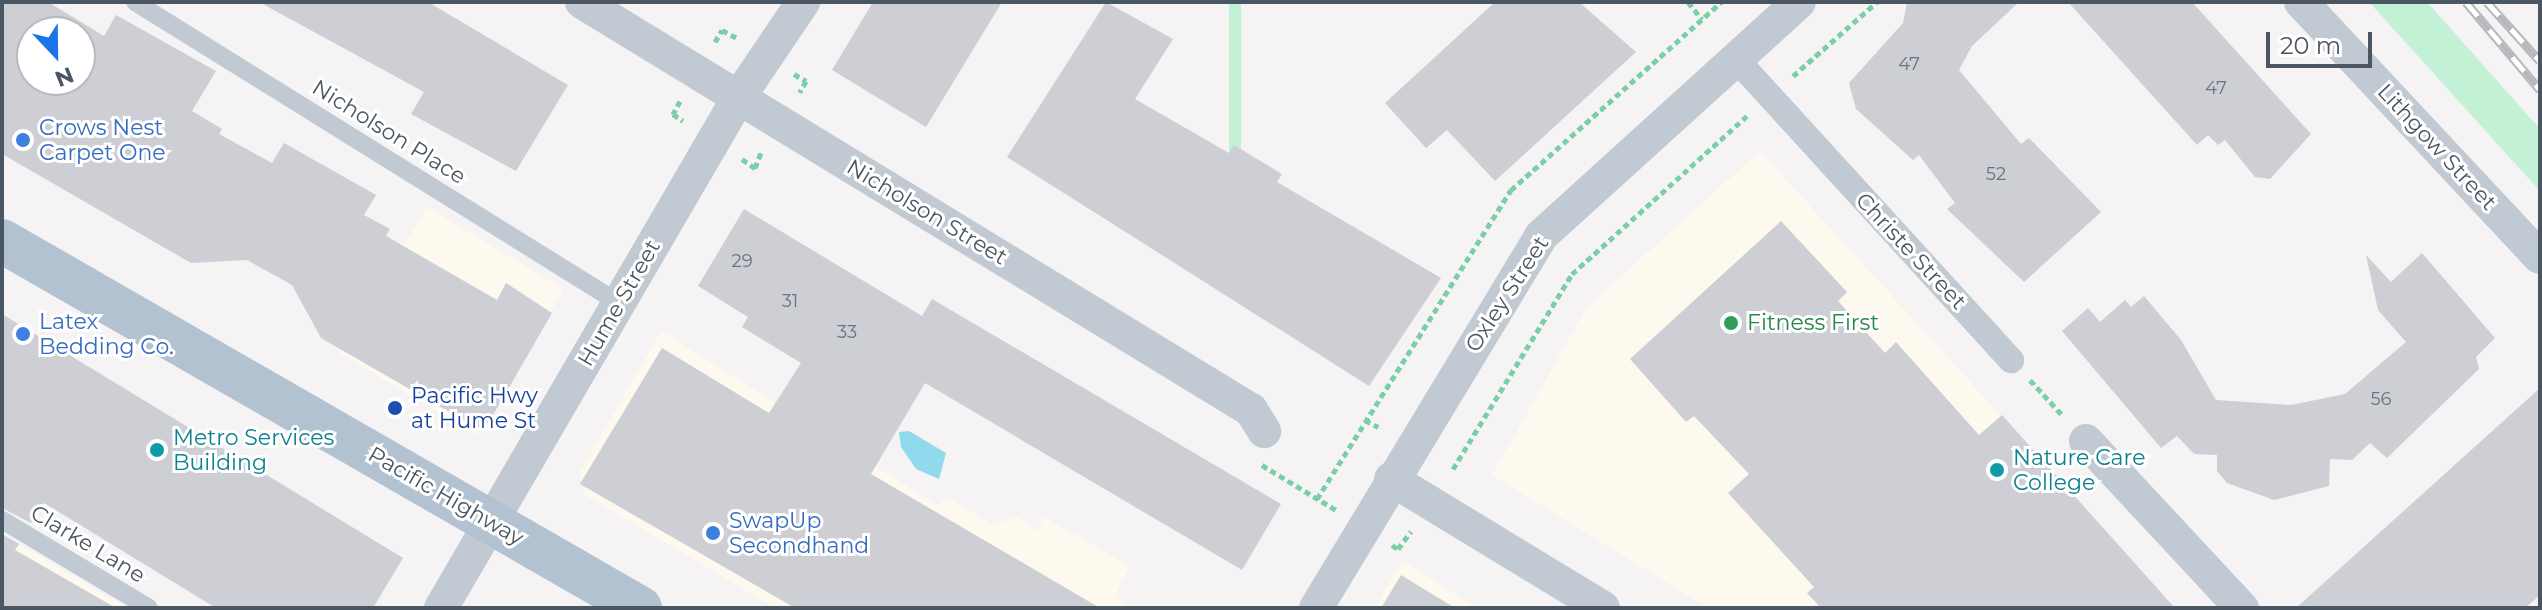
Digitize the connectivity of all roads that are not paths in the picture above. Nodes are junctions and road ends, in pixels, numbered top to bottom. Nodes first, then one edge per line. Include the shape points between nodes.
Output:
1 (135, 2) edge
2 (582, 2) edge
3 (803, 2) edge
4 (1799, 2) edge
5 (2301, 2) edge
6 (1736, 59) junction
7 (739, 97) junction
8 (2, 241) edge
9 (2540, 257) edge
10 (619, 303) junction
11 (2011, 360) road end
12 (2086, 441) road end
13 (1262, 447) road end
14 (1391, 479) junction
15 (2, 520) edge
16 (492, 523) junction
17 (149, 608) edge
18 (441, 608) edge
19 (640, 608) edge
20 (1316, 608) edge
21 (1603, 608) edge
22 (2242, 608) edge

1 - 10 lane, Nicholson Place
2 - 7 street, Nicholson Street
3 - 7 street, Hume Street
4 - 6 street, Oxley Street
5 - 9 street, Lithgow Street
6 - 11 street, Christe Street
6 - 14 street, Oxley Street via 1541,236
7 - 10 street, Hume Street
7 - 13 street, Nicholson Street via 1251,410
8 - 16 main road, Pacific Highway
10 - 16 street, Hume Street
12 - 22 street
14 - 20 street, Oxley Street
14 - 21 street
15 - 17 lane, Clarke Lane
16 - 18 street, Hume Street
16 - 19 main road, Pacific Highway

